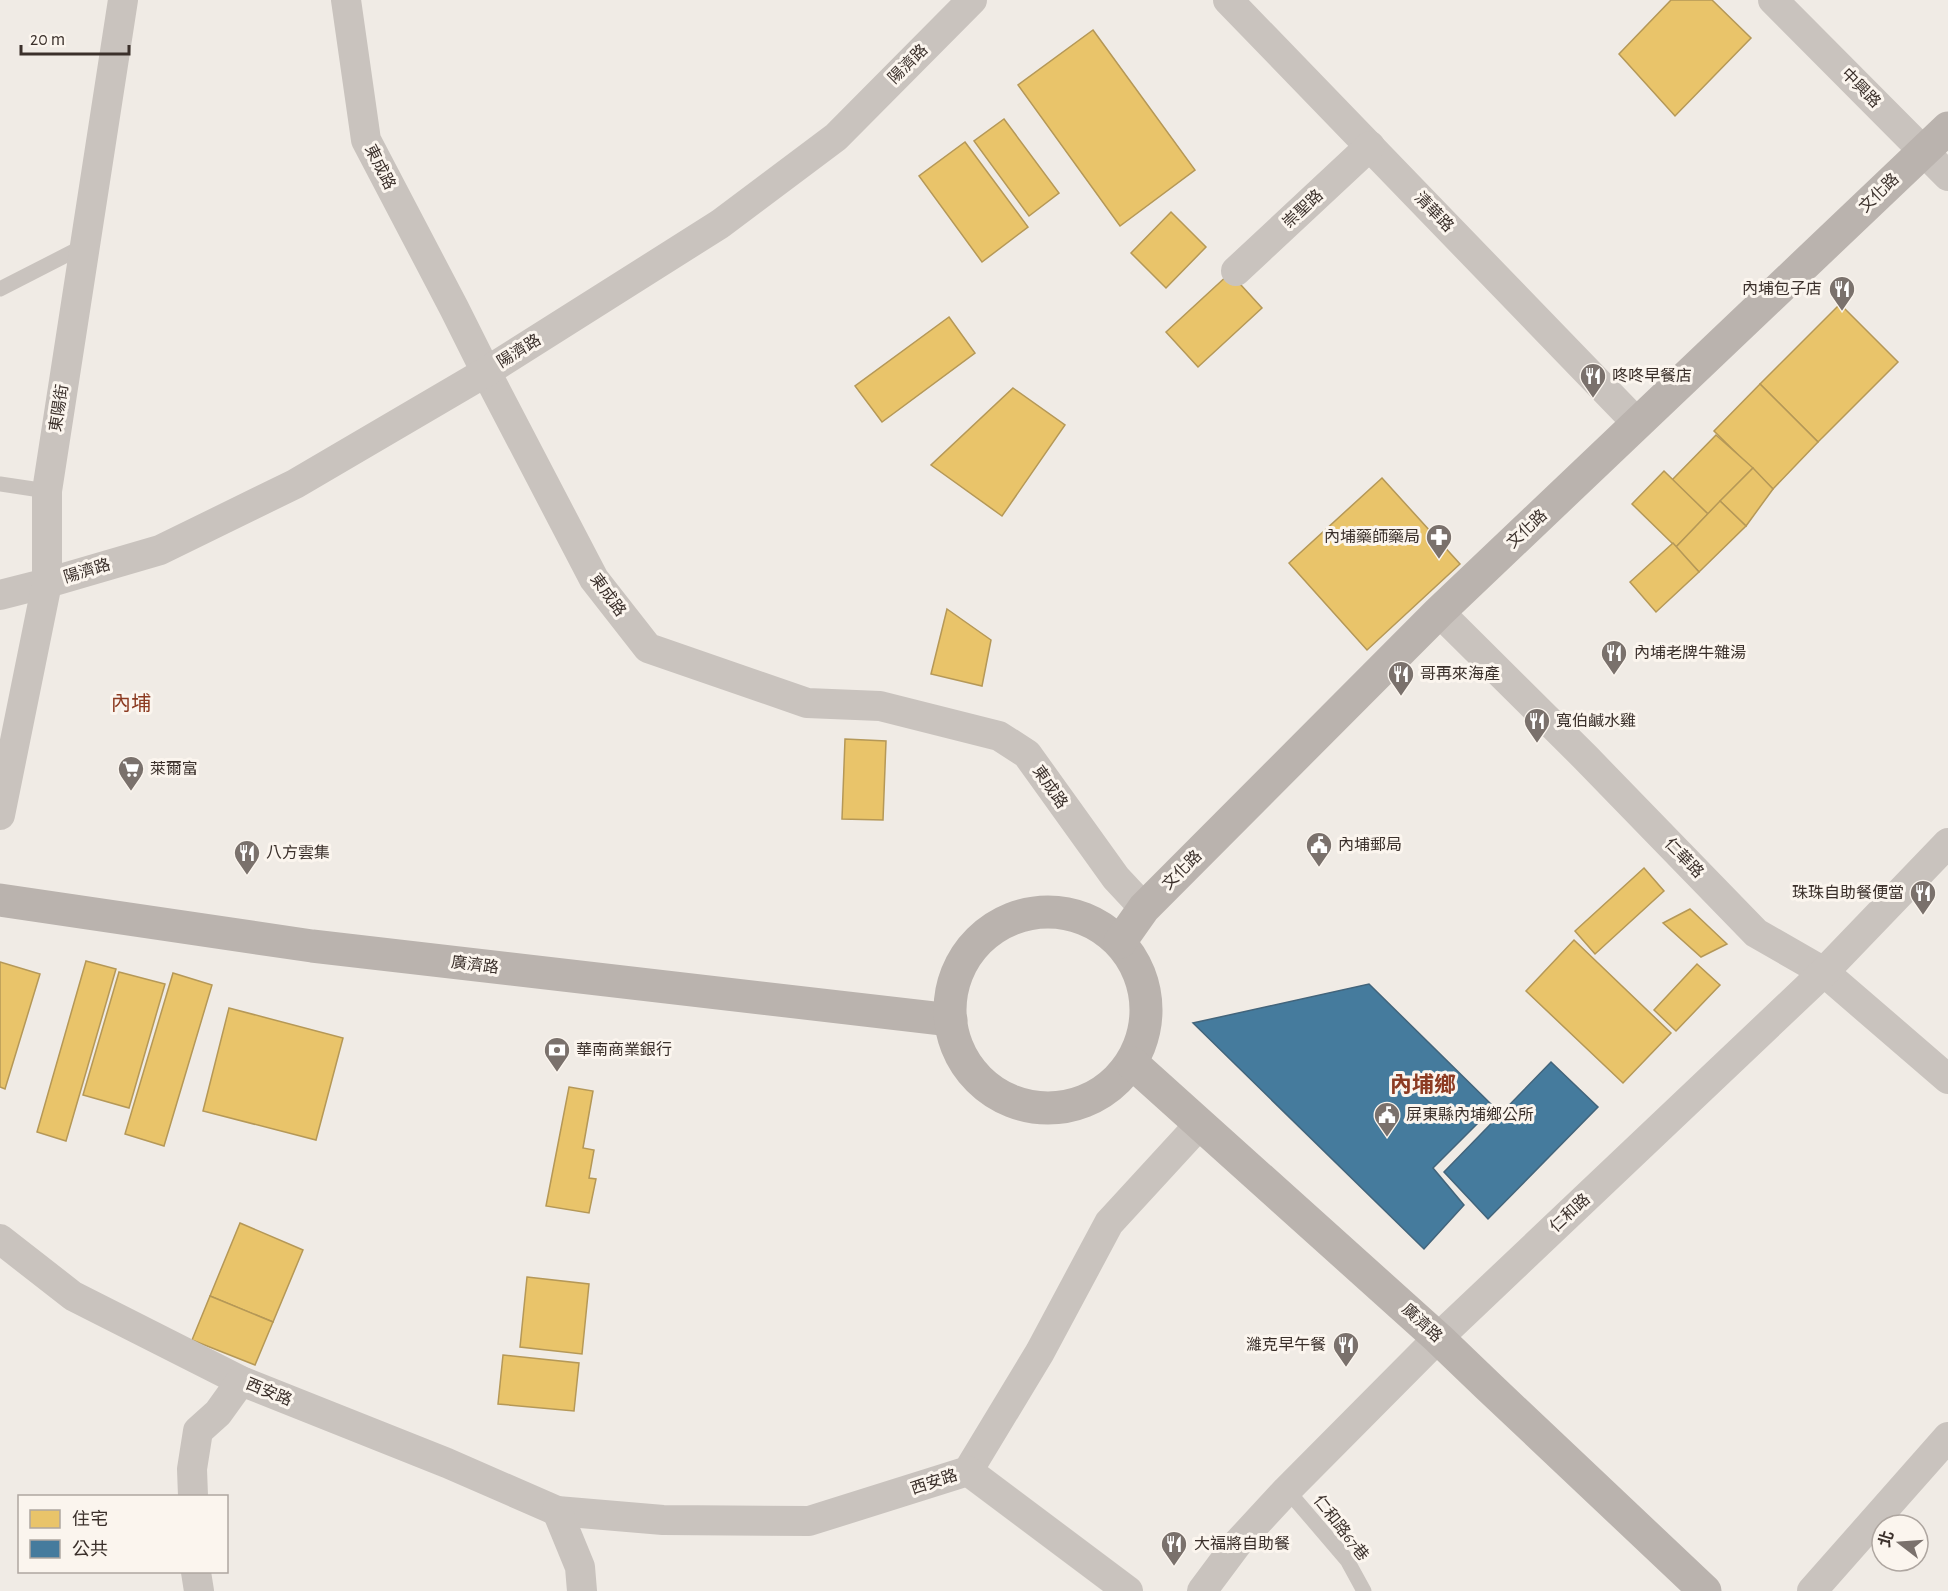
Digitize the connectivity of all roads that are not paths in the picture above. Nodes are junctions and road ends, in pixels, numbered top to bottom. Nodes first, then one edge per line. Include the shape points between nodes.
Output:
1 (123, 0) edge
2 (346, 0) edge
3 (972, 0) edge
4 (1228, 0) edge
5 (1773, 0) edge
6 (1948, 128) edge
7 (1370, 146) junction
8 (1923, 151) junction
9 (1948, 176) edge
10 (84, 246) junction
11 (1236, 272) dead end
12 (0, 289) edge
13 (486, 372) junction
14 (1638, 424) junction
15 (0, 484) edge
16 (47, 491) junction
17 (47, 583) junction
18 (0, 595) edge
19 (1439, 612) junction
20 (0, 815) edge
21 (1948, 843) edge
22 (0, 900) edge
23 (1144, 908) junction
24 (1120, 942) junction
25 (1824, 972) junction
26 (951, 1020) junction
27 (1132, 1063) junction
28 (1948, 1079) edge
29 (1200, 1124) junction
30 (0, 1239) edge
31 (1438, 1338) junction
32 (241, 1381) junction
33 (1948, 1437) edge
34 (968, 1471) junction
35 (1287, 1490) junction
36 (193, 1495) edge
37 (557, 1511) junction
38 (196, 1573) edge
39 (199, 1591) edge
40 (582, 1591) edge
41 (1128, 1591) edge
42 (1202, 1591) edge
43 (1364, 1591) edge
44 (1705, 1591) edge
45 (1812, 1591) edge

1 - 10 street, 東陽街
2 - 13 street, 東成路 via 366,140
3 - 13 street, 陽濟路 via 836,137 720,224
4 - 7 street, 清華路
5 - 8 street, 中興路
6 - 8 main road, 文化路
7 - 11 street, 崇聖路
7 - 14 street, 清華路
8 - 9 street, 中興路
8 - 14 main road, 文化路
10 - 12 lane
10 - 16 street, 東陽街
13 - 17 street, 陽濟路 via 295,484 171,544
13 - 23 street, 東成路 via 594,579 648,648 807,703 880,706 999,736 1027,754 1116,878
14 - 19 main road, 文化路
15 - 16 lane
16 - 17 street, 東陽街
17 - 18 street, 陽濟路
17 - 20 street, 東陽街
19 - 23 main road, 文化路
19 - 25 street, 仁華路 via 1756,933
21 - 25 street, 仁和路
22 - 26 main road, 廣濟路 via 324,948
23 - 24 main road, 文化路
24 - 26 main road via 1096,924 1067,913 1037,912 1008,921 982,938 963,962 952,990
24 - 27 main road via 1138,969 1146,1000 1144,1033
25 - 28 street, 仁華路
25 - 31 street, 仁和路
26 - 27 main road via 960,1054 980,1082 1009,1101 1043,1109 1077,1104 1108,1088
27 - 29 main road, 廣濟路
29 - 31 main road, 廣濟路
29 - 34 street, 西安路 via 1109,1223 1040,1352
30 - 32 street, 西安路 via 73,1296
31 - 35 street, 仁和路
31 - 44 main road, 廣濟路
32 - 36 street via 218,1413 198,1431
32 - 37 street, 西安路
33 - 45 street
34 - 37 street, 西安路 via 808,1521 663,1520
34 - 41 street
35 - 42 street, 仁和路 via 1237,1544
35 - 43 lane, 仁和路67巷 via 1347,1560
37 - 40 street via 580,1567
38 - 39 street

